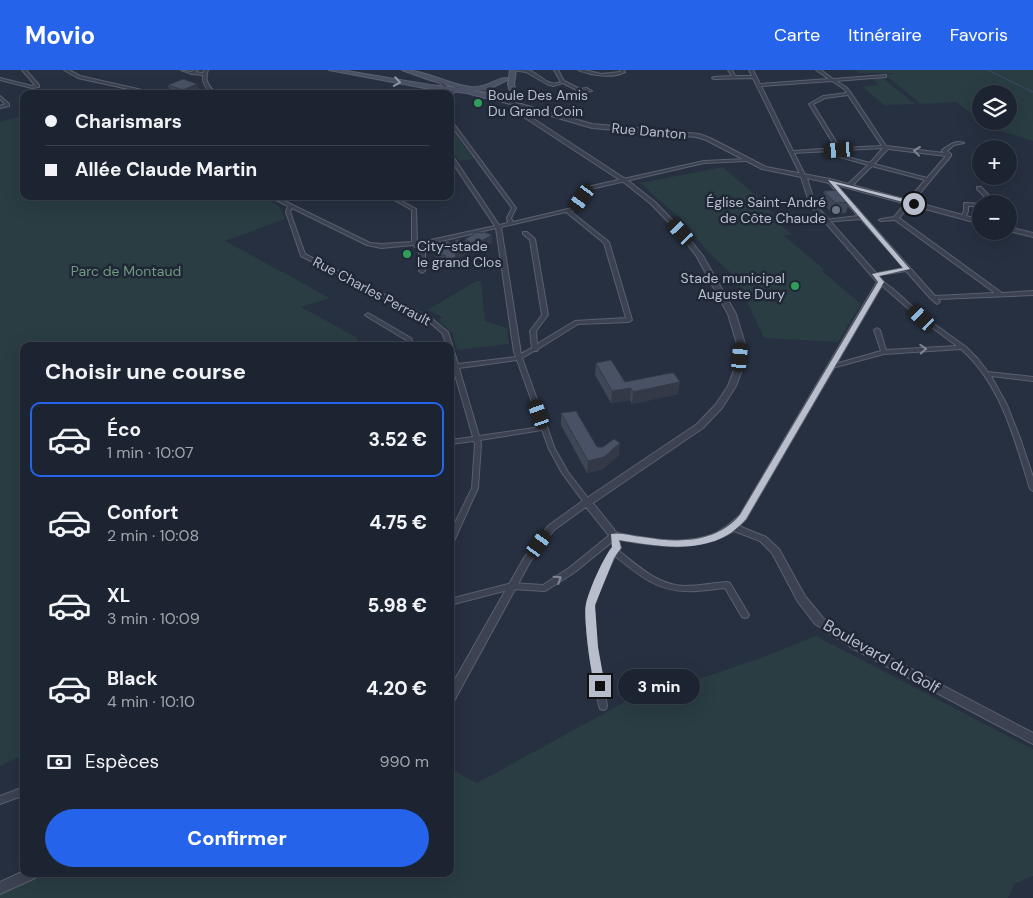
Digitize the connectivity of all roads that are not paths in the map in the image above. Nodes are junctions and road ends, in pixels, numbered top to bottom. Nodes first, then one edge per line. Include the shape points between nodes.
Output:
1 (24, 70) edge
2 (66, 70) edge
3 (183, 70) edge
4 (332, 70) edge
5 (404, 70) edge
6 (506, 70) edge
7 (513, 70) edge
8 (556, 70) edge
9 (580, 70) edge
10 (622, 70) edge
11 (730, 70) edge
12 (751, 70) edge
13 (818, 70) edge
14 (194, 71) edge
15 (613, 71) edge
16 (205, 72) edge
17 (884, 76) dead end
18 (734, 77) junction
19 (754, 77) junction
20 (714, 78) dead end
21 (0, 79) edge
22 (505, 79) junction
23 (438, 80) junction
24 (831, 80) junction
25 (563, 82) junction
26 (759, 85) junction
27 (478, 89) junction
28 (140, 90) edge
29 (211, 90) edge
30 (445, 90) edge
31 (450, 90) edge
32 (450, 90) edge
33 (580, 90) dead end
34 (454, 91) edge
35 (454, 91) edge
36 (850, 94) junction
37 (485, 96) junction
38 (511, 96) junction
39 (0, 97) edge
40 (512, 104) junction
41 (519, 105) junction
42 (0, 107) edge
43 (536, 109) junction
44 (524, 114) junction
45 (454, 126) edge
46 (962, 143) dead end
47 (884, 147) junction
48 (839, 150) junction
49 (820, 151) junction
50 (792, 152) junction
51 (950, 155) junction
52 (746, 160) junction
53 (454, 162) edge
54 (871, 164) junction
55 (803, 175) junction
56 (624, 180) junction
57 (929, 180) junction
58 (830, 181) junction
59 (849, 186) junction
60 (979, 188) dead end
61 (986, 195) edge
62 (278, 200) edge
63 (397, 200) edge
64 (910, 202) junction
65 (972, 204) edge
66 (290, 206) junction
67 (568, 210) junction
68 (306, 214) junction
69 (963, 216) junction
70 (896, 218) junction
71 (291, 219) junction
72 (972, 219) edge
73 (864, 220) junction
74 (881, 220) dead end
75 (825, 221) junction
76 (510, 224) junction
77 (498, 227) junction
78 (1017, 231) edge
79 (525, 233) dead end
80 (1032, 236) edge
81 (422, 244) junction
82 (415, 245) junction
83 (907, 269) junction
84 (422, 271) dead end
85 (875, 274) junction
86 (881, 282) junction
87 (1033, 293) edge
88 (1001, 295) junction
89 (368, 315) dead end
90 (876, 330) dead end
91 (410, 342) edge
92 (448, 342) edge
93 (963, 347) junction
94 (535, 350) junction
95 (884, 352) junction
96 (520, 358) junction
97 (454, 367) edge
98 (830, 367) junction
99 (454, 370) edge
100 (986, 374) junction
101 (1033, 379) edge
102 (545, 428) junction
103 (477, 438) junction
104 (454, 441) edge
105 (1033, 489) edge
106 (587, 502) junction
107 (734, 527) junction
108 (454, 533) edge
109 (614, 536) junction
110 (614, 551) junction
111 (512, 586) junction
112 (454, 601) edge
113 (745, 615) dead end
114 (454, 691) edge
115 (603, 706) dead end
116 (1033, 740) edge
117 (20, 792) edge
118 (0, 800) edge
119 (24, 877) edge
120 (0, 888) edge

1 - 21 street via 38,86
2 - 28 street via 80,77
3 - 14 street
4 -> 30 main road
5 - 23 main road
6 - 22 main road
7 - 25 street via 527,71 549,84
7 - 38 main road
8 - 25 street
9 - 15 street via 601,75
10 - 15 street via 621,73
11 - 18 street
12 - 19 street
13 - 24 street
14 - 16 street
16 - 29 street via 205,83
17 - 24 street
18 - 19 street
18 - 20 street
19 - 26 street
22 - 27 main road
22 - 38 main road via 505,88
23 - 31 main road
23 - 32 street
24 - 26 street
24 - 36 street
25 - 33 street
26 - 50 street
27 - 34 main road
27 - 38 street
35 - 37 main road via 471,91
36 - 47 street
36 - 48 street via 824,97 811,104
37 - 38 main road
37 - 40 street
38 - 40 street
38 - 41 street
39 - 42 street via 8,105
40 - 41 street
40 - 44 street
41 - 43 street, Rue Danton
41 - 44 street
43 - 44 street
43 - 52 street, Rue Danton via 592,126 697,135
44 - 56 street
45 - 76 street via 514,208
46 - 51 street via 953,144 944,151
47 - 48 street
51 -> 47 street
47 - 54 street via 886,149
48 - 49 street
49 - 50 street
49 - 54 street
50 - 55 street
51 - 57 street
52 - 55 street, Rue Danton via 764,168
52 - 56 street via 704,162
53 - 77 street
54 - 57 street
54 - 59 street
55 - 58 street, Rue Danton
55 - 75 street via 812,204
56 - 67 street via 589,188 574,209
56 - 106 street via 654,203 700,256 732,314 741,344 738,370 732,386 700,426
57 - 64 street
58 - 59 street, Rue Danton
58 - 73 street
59 - 64 street, Rue Danton
60 - 61 street
62 - 66 street
63 - 82 street via 414,208
64 - 69 street, Rue Danton
64 - 70 street
65 - 69 street via 966,204
66 - 68 street
66 - 71 street, Rue Charles Perrault
67 - 76 street
67 - 94 street via 606,242 628,320 577,322
68 - 71 street
68 - 82 street via 374,246
69 - 72 street, Rue Danton
70 - 74 street
70 - 88 street
71 - 92 street, Rue Charles Perrault via 303,255 429,319 445,332
73 - 75 street
73 - 83 street
75 - 85 street
76 - 77 street
77 - 81 street
77 - 96 street via 513,335
78 - 80 street
79 - 94 street via 532,240 545,315 533,331
81 - 82 street
81 - 84 street
83 - 85 street
83 - 88 street via 935,300
85 - 86 street
86 - 93 street via 922,318
86 - 98 street
87 - 88 street
89 - 91 street
90 - 95 street
95 -> 93 street
93 - 100 street
94 - 96 street
95 - 98 street
96 - 97 street
96 - 102 street
98 - 107 street via 743,517
99 - 103 street, Rue Charles Perrault
100 - 101 street
100 - 105 street via 1021,446
102 - 103 street
102 - 106 street via 565,473
103 - 104 street
103 - 108 street, Rue Charles Perrault via 475,488
106 - 109 street
106 - 111 street via 551,528
107 - 109 street via 703,541 682,544
107 - 116 street, Boulevard du Golf via 763,539 776,551 801,599 819,621 856,645
109 - 110 street via 617,548
111 -> 109 street via 544,588
110 - 113 street via 665,586 727,585
110 - 115 street via 590,605
111 - 112 street
111 - 114 street
117 - 118 street
119 - 120 street

